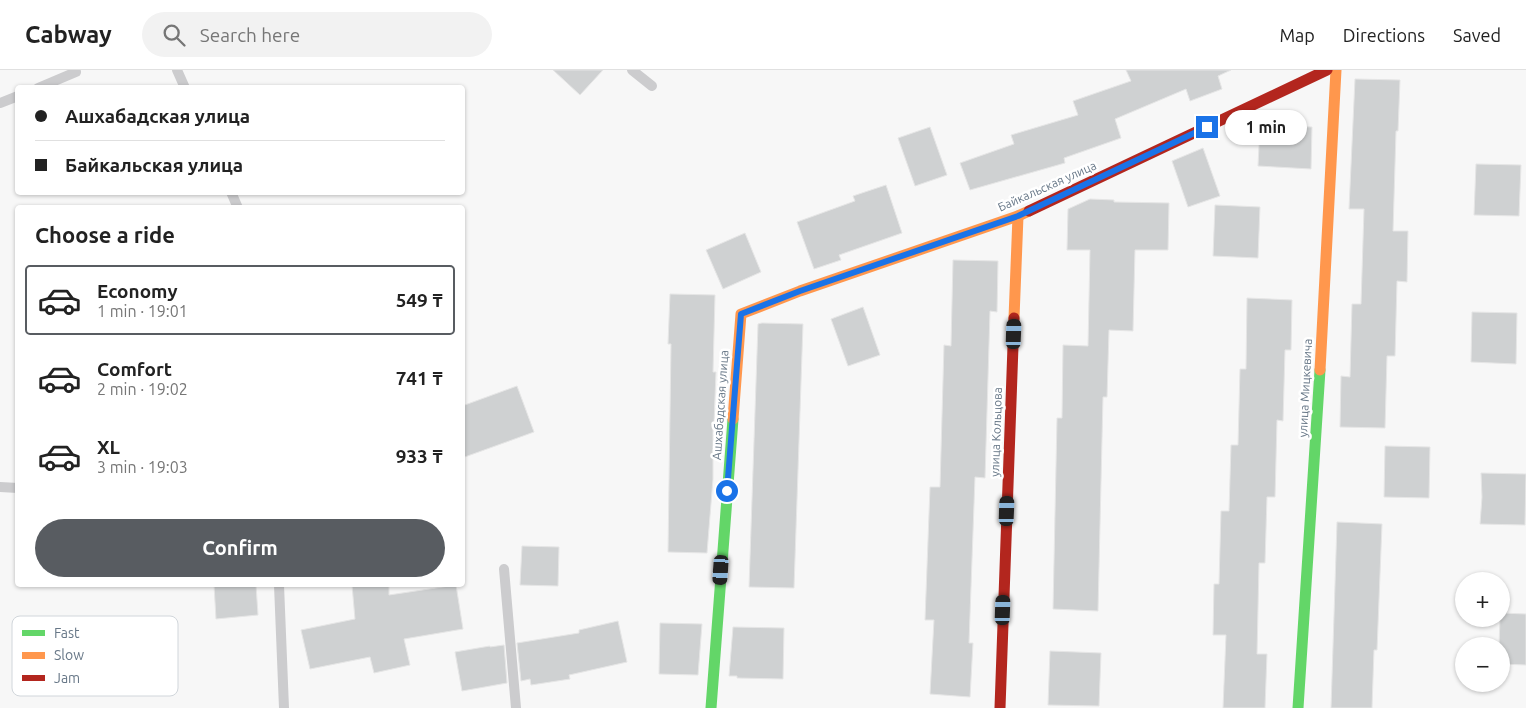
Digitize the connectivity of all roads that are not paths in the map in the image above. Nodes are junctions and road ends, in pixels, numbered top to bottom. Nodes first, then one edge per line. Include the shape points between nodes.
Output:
1 (178, 70) edge
2 (632, 70) edge
3 (1327, 70) edge
4 (1336, 70) edge
5 (76, 72) dead end
6 (45, 85) edge
7 (184, 85) edge
8 (652, 86) dead end
9 (15, 97) edge
10 (0, 102) edge
11 (1018, 216) junction
12 (741, 314) joint
13 (0, 487) edge
14 (15, 488) edge
15 (504, 570) dead end
16 (279, 587) edge
17 (284, 708) edge
18 (516, 708) edge
19 (711, 708) edge
20 (1000, 708) edge
21 (1298, 708) edge

1 - 7 lane
2 - 8 lane
3 - 11 street, Байкальская улица
4 - 21 street, улица Мицкевича
5 - 6 lane
9 - 10 lane
11 - 12 street, Байкальская улица
11 - 20 street, улица Кольцова
12 - 19 street, Ашхабадская улица
13 - 14 lane
15 - 18 lane
16 - 17 lane

